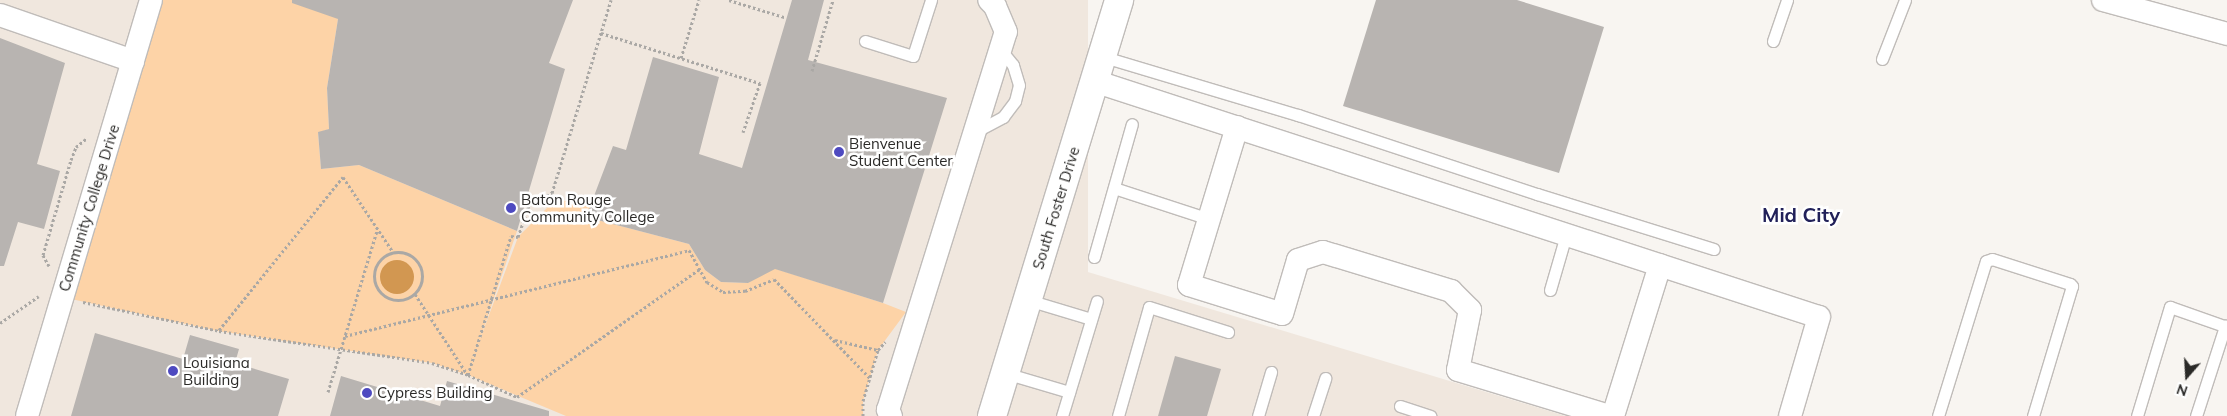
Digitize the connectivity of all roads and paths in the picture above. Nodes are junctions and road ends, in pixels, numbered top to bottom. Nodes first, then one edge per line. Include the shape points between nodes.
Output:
1 (151, 0) edge
2 (611, 0) edge
3 (699, 0) edge
4 (729, 0) edge
5 (833, 0) edge
6 (931, 0) edge
7 (989, 0) edge
8 (1119, 0) edge
9 (1787, 0) edge
10 (1905, 0) edge
11 (2103, 0) edge
12 (0, 15) edge
13 (784, 17) dead end
14 (601, 33) junction
15 (2227, 34) edge
16 (865, 41) dead end
17 (1773, 41) dead end
18 (681, 58) junction
19 (1882, 59) dead end
20 (133, 61) junction
21 (1098, 68) junction
22 (812, 71) dead end
23 (1132, 124) dead end
24 (1237, 127) junction
25 (743, 132) dead end
26 (92, 133) dead end
27 (1114, 188) junction
28 (1209, 219) junction
29 (377, 231) junction
30 (1566, 234) junction
31 (1714, 249) dead end
32 (392, 252) junction
33 (1094, 257) dead end
34 (1660, 265) junction
35 (375, 266) junction
36 (50, 268) dead end
37 (366, 268) junction
38 (700, 269) junction
39 (1550, 290) dead end
40 (414, 294) junction
41 (62, 296) junction
42 (491, 300) junction
43 (1028, 300) junction
44 (1097, 301) dead end
45 (430, 315) junction
46 (1091, 319) junction
47 (0, 323) edge
48 (2226, 326) edge
49 (218, 331) junction
50 (1228, 332) dead end
51 (345, 336) junction
52 (833, 340) junction
53 (341, 350) junction
54 (878, 350) dead end
55 (1271, 372) dead end
56 (1005, 373) junction
57 (468, 375) junction
58 (870, 378) dead end
59 (1325, 378) dead end
60 (328, 392) dead end
61 (1069, 392) junction
62 (1400, 406) dead end
63 (26, 416) edge
64 (891, 416) edge
65 (992, 416) edge
66 (1062, 416) edge
67 (1118, 416) edge
68 (1258, 416) edge
69 (1313, 416) edge
70 (1430, 416) edge
71 (1609, 416) edge
72 (1613, 416) edge
73 (1790, 416) edge
74 (1938, 416) edge
75 (2033, 416) edge
76 (2137, 416) edge
77 (2196, 416) edge

1 - 20 street, Community College Drive
2 - 14 path
3 - 18 path
4 - 13 path
5 - 22 path
6 - 16 lane via 912,56
7 - 64 street via 1006,32 888,410
8 - 21 main road, South Foster Drive
9 - 17 lane
10 - 19 lane
11 - 15 street
12 - 20 street
14 - 18 path
14 - 42 path via 552,193 529,205 518,237 511,236
18 - 25 path via 760,83
20 - 41 street, Community College Drive
21 - 24 street
21 - 31 lane via 1298,115
21 - 43 main road, South Foster Drive
23 - 27 lane
24 - 28 street
24 - 30 street
26 - 36 path via 76,147 71,160 44,255
27 - 28 lane
27 - 33 lane
28 - 71 street via 1189,285 1282,314 1298,260 1323,252 1452,290 1470,310 1458,370
29 - 32 path
29 - 37 path
29 - 49 path via 343,177
30 - 34 street
30 - 39 lane
32 - 35 path
32 - 40 path via 408,254 419,265 422,280
34 - 72 street
34 - 73 street via 1819,317
35 - 37 path
35 - 40 path via 374,283 383,297 399,301
37 - 51 path
38 - 42 path via 689,250
38 - 52 path via 707,282 723,292 745,291 774,279
38 - 57 path via 517,397
40 - 45 path
41 - 47 path via 46,292
41 - 49 path via 100,308
41 - 63 street, Community College Drive
42 - 45 path
42 - 57 path
43 - 46 lane
43 - 56 main road, South Foster Drive
44 - 46 lane
45 - 51 path
45 - 57 path
46 - 61 lane
48 - 76 lane via 2170,307
48 - 77 lane
49 - 53 path
50 - 67 lane via 1149,307
51 - 53 path
52 - 54 path
52 - 58 path
53 - 57 path via 432,363
53 - 60 path
55 - 68 lane
56 - 61 lane
56 - 65 main road, South Foster Drive
59 - 69 lane
61 - 66 lane
62 - 70 lane
74 - 75 lane via 1986,261 1992,259 2072,286

